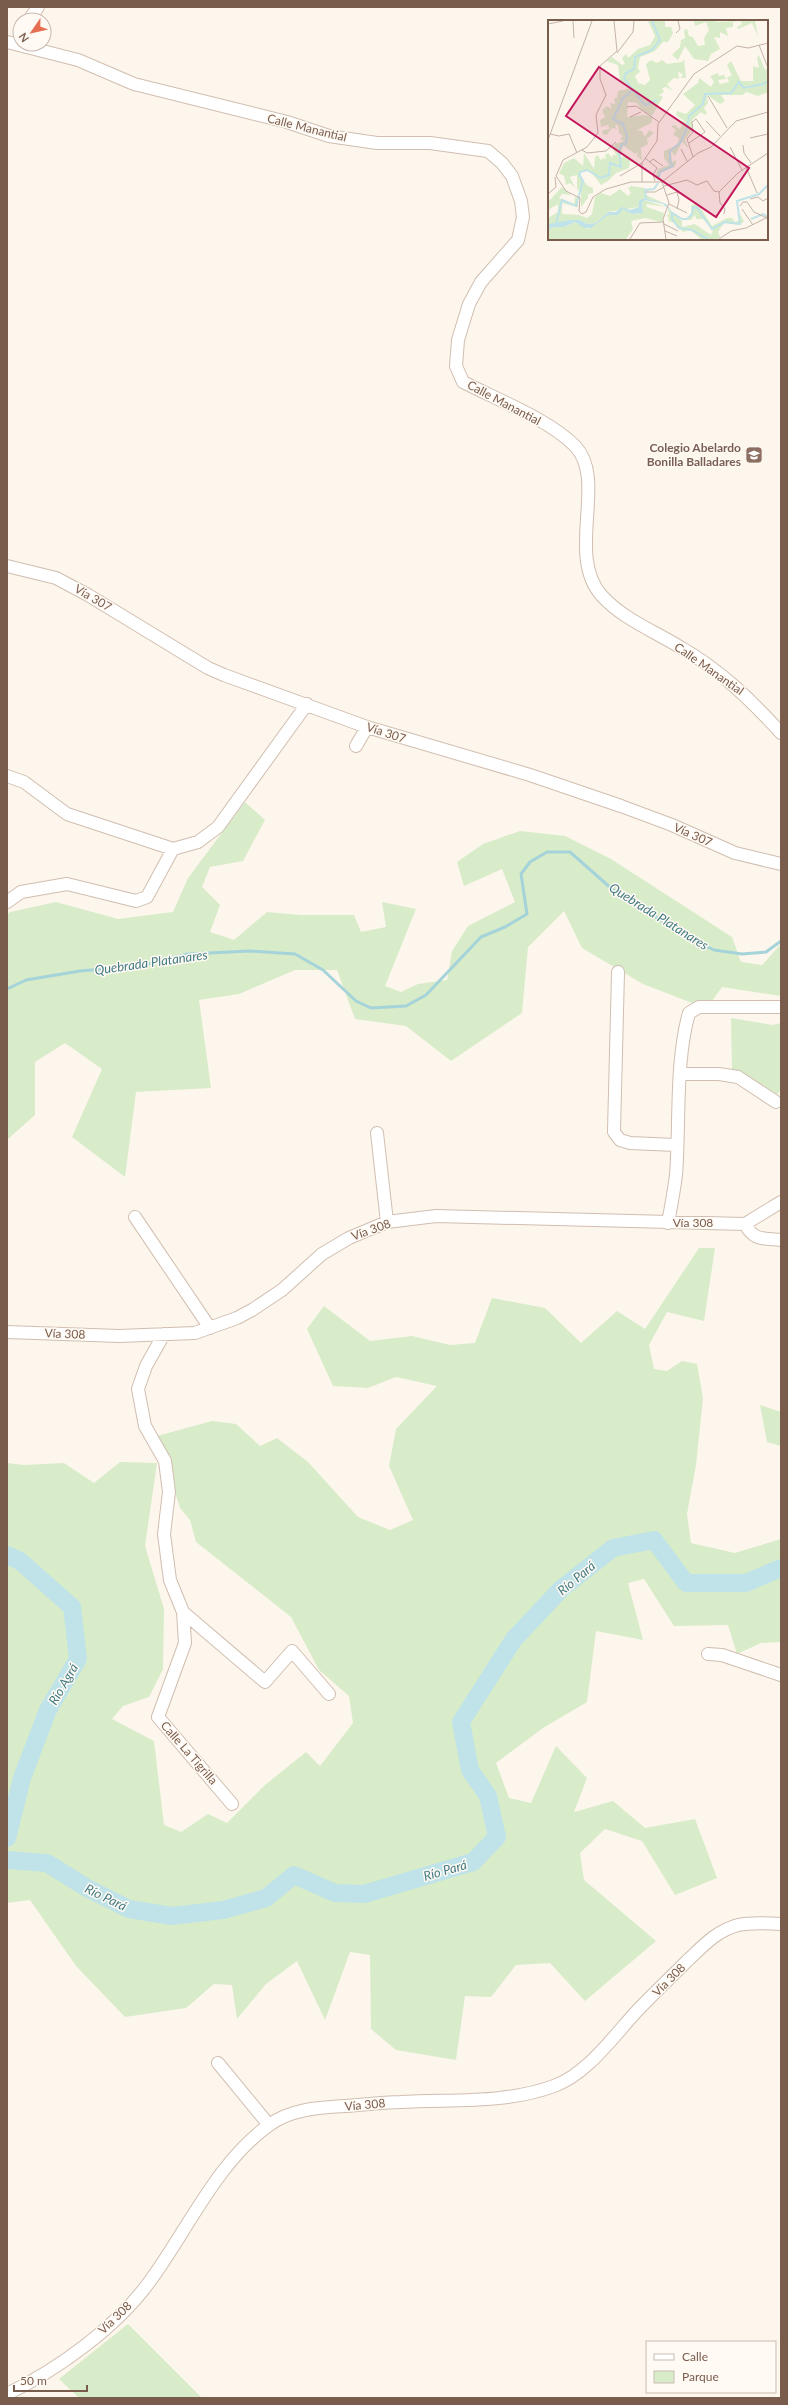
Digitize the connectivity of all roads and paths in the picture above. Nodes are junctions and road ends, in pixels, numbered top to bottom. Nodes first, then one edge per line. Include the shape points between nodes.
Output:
1 (52, 52) edge
2 (7, 566) edge
3 (307, 704) junction
4 (367, 727) junction
5 (781, 733) edge
6 (356, 746) dead end
7 (7, 776) edge
8 (174, 849) junction
9 (781, 864) edge
10 (7, 902) edge
11 (618, 972) dead end
12 (781, 1007) edge
13 (681, 1074) junction
14 (776, 1102) dead end
15 (377, 1133) dead end
16 (676, 1145) junction
17 (781, 1202) edge
18 (135, 1217) dead end
19 (387, 1222) junction
20 (668, 1224) junction
21 (745, 1224) junction
22 (781, 1240) edge
23 (210, 1328) junction
24 (7, 1332) edge
25 (164, 1334) junction
26 (183, 1612) junction
27 (708, 1654) dead end
28 (781, 1675) edge
29 (329, 1694) dead end
30 (232, 1804) dead end
31 (781, 1924) edge
32 (218, 2063) dead end
33 (269, 2125) junction
34 (7, 2394) edge

1 - 5 street, Calle Manantial via 134,84 287,122 329,136 377,143 430,143 488,151 502,163 521,201 518,240 481,282 469,304 458,340 458,374 463,382 559,432 585,458 588,476 588,569 593,583 602,596 622,614 680,646 732,683 758,706
2 - 3 street, Vía 307 via 56,578 88,594 208,668
3 - 4 street, Vía 307
3 - 8 street via 218,827 198,842
4 - 6 street
4 - 9 street, Vía 307 via 530,775 672,825 735,853
7 - 8 street via 24,782 67,814
8 - 10 street via 147,897 136,901 67,884 21,892
11 - 16 street via 614,1132 620,1140 630,1143
12 - 13 street via 699,1007 689,1013 685,1026
13 - 14 street via 738,1077
13 - 16 street
15 - 19 street
16 - 20 street via 676,1175
17 - 21 street
18 - 23 street
19 - 20 street, Vía 308 via 436,1216
19 - 23 street, Vía 308 via 349,1238 322,1254 282,1290 252,1310
20 - 21 street, Vía 308
21 - 22 street via 750,1234 755,1237
23 - 25 street, Vía 308 via 195,1333
24 - 25 street, Vía 308 via 119,1336
25 - 26 street, Calle La Tigrilla via 146,1366 138,1389 145,1426 165,1461 169,1492 164,1534 170,1580
26 - 29 street via 265,1682 292,1651
26 - 30 street, Calle La Tigrilla via 185,1643 158,1717
27 - 28 street via 722,1655
31 - 33 street, Vía 308 via 752,1923 736,1926 711,1938 604,2048 557,2085 488,2100 309,2108 285,2116
32 - 33 street
33 - 34 street, Vía 308 via 245,2146 222,2173 149,2283 129,2305 63,2362

